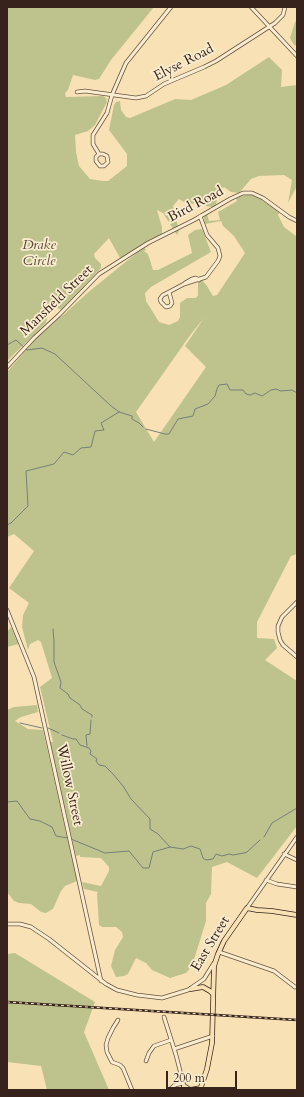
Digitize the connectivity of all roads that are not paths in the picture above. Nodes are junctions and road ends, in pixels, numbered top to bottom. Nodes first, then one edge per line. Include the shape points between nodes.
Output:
1 (170, 7) edge
2 (251, 7) edge
3 (285, 7) edge
4 (269, 26) junction
5 (297, 56) edge
6 (77, 92) dead end
7 (112, 95) junction
8 (99, 154) junction
9 (200, 216) junction
10 (297, 221) edge
11 (106, 268) joint
12 (169, 292) junction
13 (7, 368) edge
14 (297, 602) edge
15 (7, 610) edge
16 (297, 657) edge
17 (297, 837) edge
18 (284, 854) junction
19 (297, 860) edge
20 (266, 880) junction
21 (297, 887) edge
22 (247, 908) junction
23 (297, 915) edge
24 (7, 924) edge
25 (219, 952) junction
26 (215, 961) junction
27 (99, 968) junction
28 (93, 973) junction
29 (101, 981) junction
30 (295, 988) dead end
31 (191, 989) junction
32 (213, 994) junction
33 (164, 1017) dead end
34 (118, 1020) dead end
35 (213, 1036) junction
36 (171, 1040) junction
37 (174, 1049) junction
38 (146, 1061) dead end
39 (184, 1086) edge
40 (201, 1089) edge
41 (132, 1090) edge
42 (169, 1090) edge

1 - 7 street via 128,59
2 - 4 street
3 - 4 street, Elyse Road via 281,17
4 - 5 street
4 - 7 street, Elyse Road via 208,66 164,84 146,96 136,98
6 - 7 street, Elyse Road
7 - 8 street via 108,113 94,135 93,144
8 - 8 street via 96,163 104,166 108,158 104,154
9 - 10 street, Bird Road via 240,194 249,192 263,198
9 - 11 street, Bird Road via 146,243
9 - 12 street via 206,234 217,246 220,256 218,262 208,276 199,280 192,279
11 - 13 street, Mansfield Street
12 - 12 street via 160,298 166,307 172,303
14 - 16 street via 282,617 278,626 283,645
15 - 27 street, Willow Street via 34,677
17 - 18 street, East Street
18 - 19 street
18 - 20 street, East Street
20 - 21 street
20 - 22 street, East Street
22 - 23 main road
22 - 25 main road, East Street
24 - 28 street, East Street via 20,924 39,931
25 - 26 main road, East Street
25 - 30 street via 271,969
26 - 31 street, East Street via 204,979
26 - 32 main road
27 - 28 street
27 - 29 street, Willow Street
28 - 29 street, East Street
29 - 31 street, East Street via 117,990 157,998 169,997
31 - 32 main road via 203,987
32 - 35 main road
33 - 36 street
34 - 41 street via 107,1041 107,1052 111,1060 122,1067
35 - 37 street
35 - 40 main road
36 - 37 street
36 - 38 street via 154,1046
37 - 39 street
39 - 40 main road via 190,1090
39 - 42 street via 175,1085

